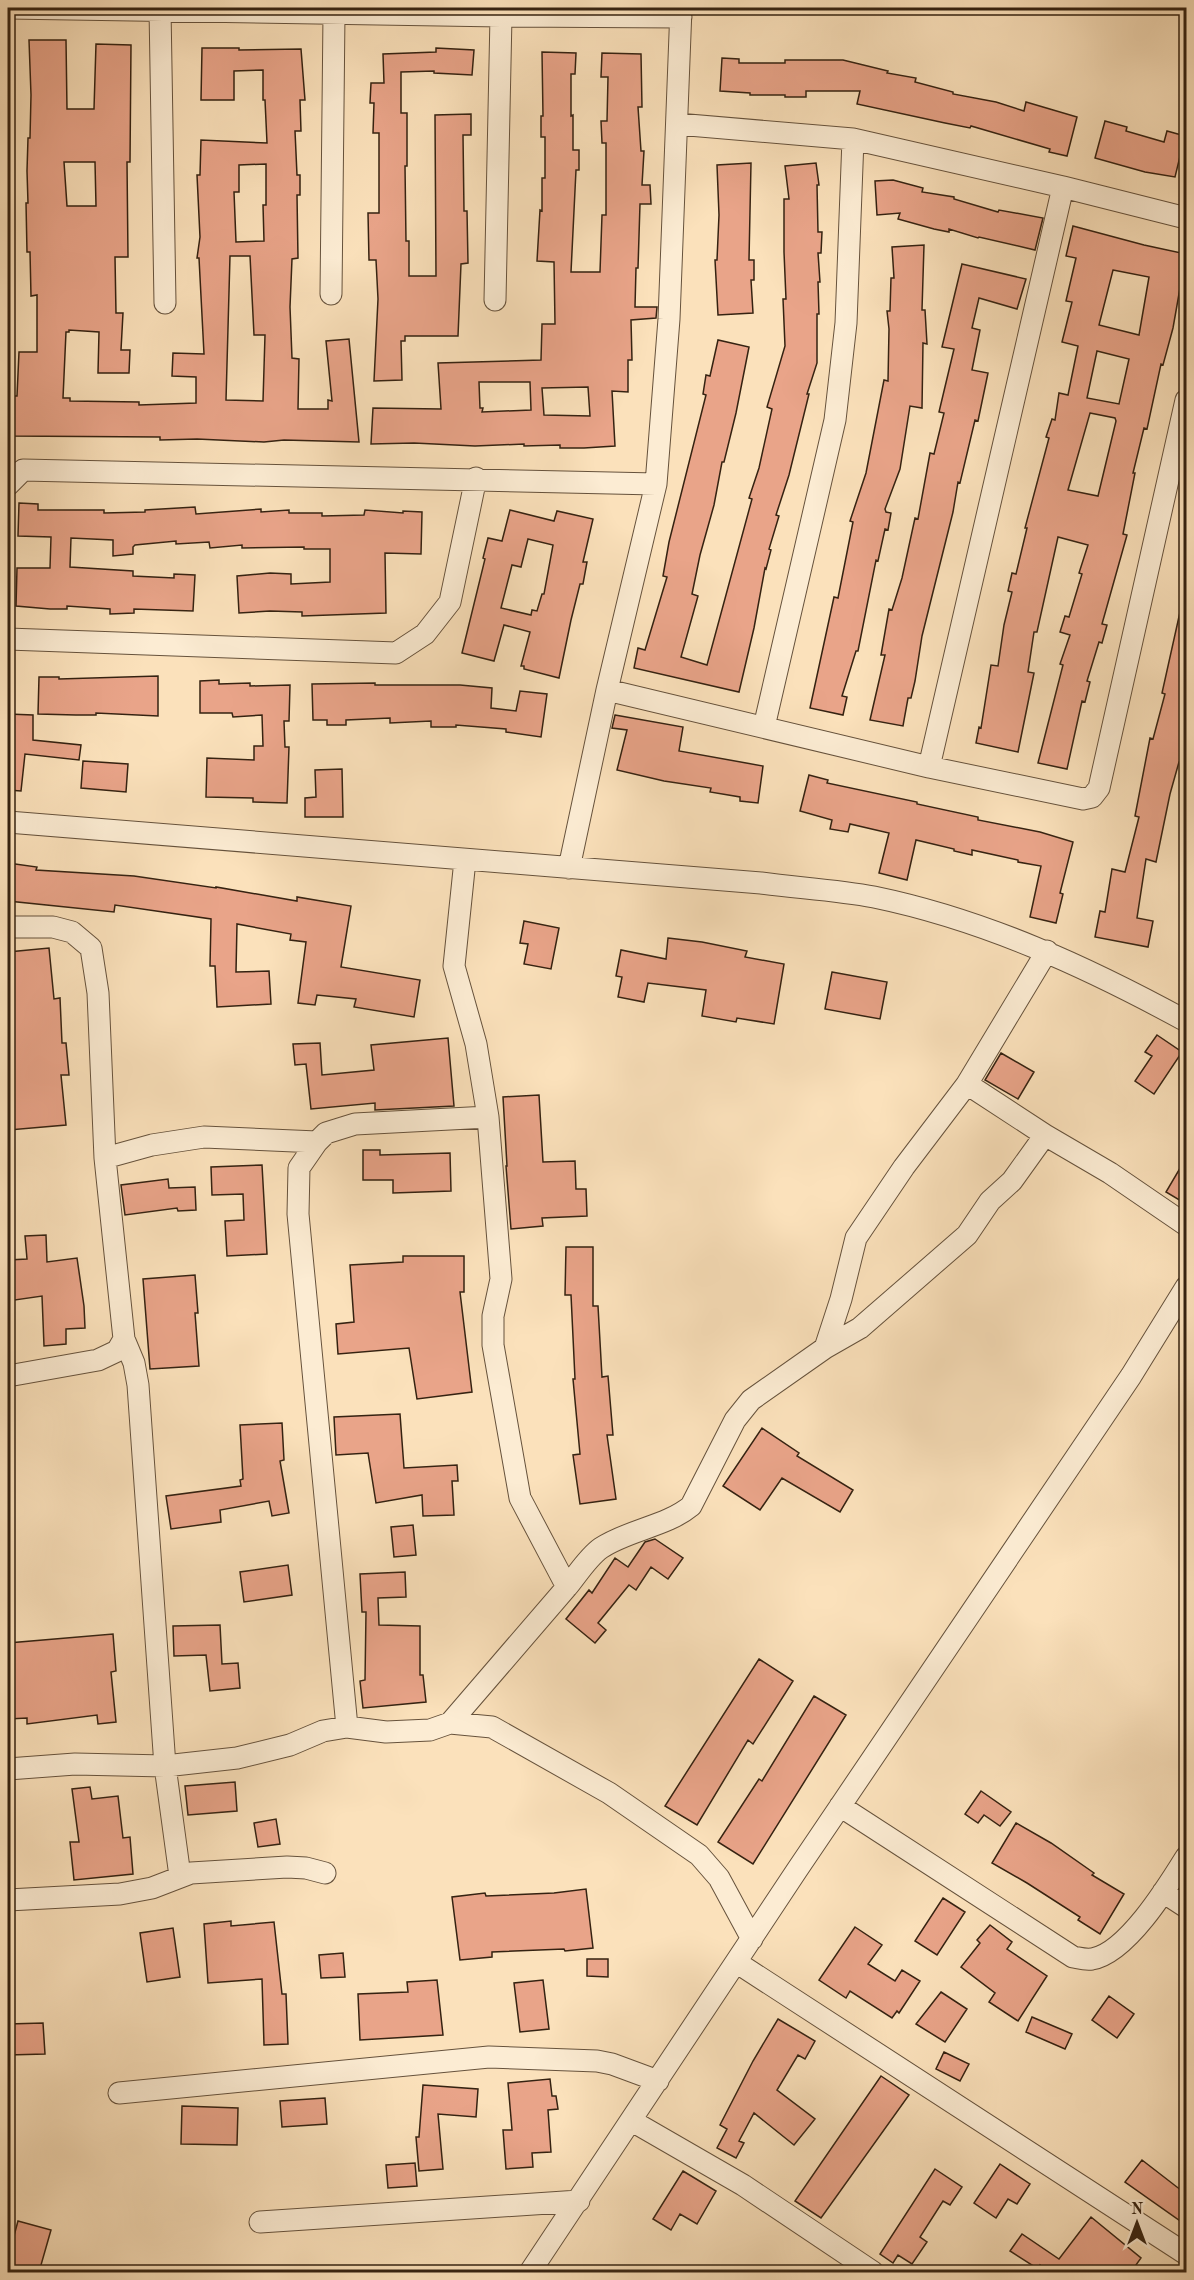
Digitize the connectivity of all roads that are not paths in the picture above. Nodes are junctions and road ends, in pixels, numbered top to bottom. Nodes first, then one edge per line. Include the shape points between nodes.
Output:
1 (8, 8) edge
2 (160, 9) junction
3 (261, 10) edge
4 (681, 12) edge
5 (334, 14) junction
6 (501, 16) junction
7 (677, 124) junction
8 (853, 139) junction
9 (1063, 187) junction
10 (1186, 218) edge
11 (331, 294) dead end
12 (495, 300) dead end
13 (165, 303) dead end
14 (1186, 400) edge
15 (476, 478) junction
16 (656, 484) junction
17 (8, 485) edge
18 (8, 639) edge
19 (607, 690) junction
20 (764, 727) junction
21 (929, 767) junction
22 (8, 822) edge
23 (465, 860) junction
24 (569, 868) junction
25 (8, 927) edge
26 (1047, 951) junction
27 (1186, 1020) edge
28 (967, 1084) junction
29 (488, 1117) junction
30 (1045, 1135) junction
31 (317, 1142) junction
32 (105, 1158) junction
33 (1186, 1225) edge
34 (1186, 1287) edge
35 (124, 1339) junction
36 (825, 1348) junction
37 (8, 1376) edge
38 (567, 1587) junction
39 (450, 1723) junction
40 (347, 1727) junction
41 (165, 1766) junction
42 (8, 1769) edge
43 (840, 1806) junction
44 (1186, 1857) edge
45 (325, 1873) dead end
46 (180, 1876) junction
47 (1163, 1892) junction
48 (8, 1900) edge
49 (1186, 1907) edge
50 (752, 1939) junction
51 (736, 1962) junction
52 (658, 2081) junction
53 (119, 2094) dead end
54 (632, 2121) junction
55 (579, 2201) junction
56 (260, 2222) dead end
57 (1186, 2254) edge
58 (530, 2272) edge
59 (873, 2272) edge

1 - 2 street
2 - 3 street
2 - 13 street
3 - 5 street
4 - 6 street
4 - 7 street
5 - 6 street
5 - 11 street
6 - 12 street
7 - 8 street
7 - 16 street via 669,319
8 - 9 street
8 - 20 street via 846,323 835,420
9 - 10 street
9 - 21 street
14 - 21 street via 1099,788 1083,799
15 - 16 street
15 - 17 street via 23,470
15 - 18 street via 450,602 425,634 396,653
16 - 19 street
19 - 20 street
19 - 24 street
20 - 21 street
22 - 23 street
23 - 24 street
23 - 29 street via 454,966 476,1044
24 - 26 street via 761,883 872,897 952,916
25 - 32 street via 53,927 72,932 91,948 98,993
26 - 27 street
26 - 28 street
28 - 30 street
28 - 36 street via 856,1238
29 - 31 street via 355,1124 327,1133
29 - 38 street via 501,1279 493,1316 493,1345 520,1498
30 - 33 street
30 - 36 street via 967,1235 860,1328
31 - 32 street via 204,1137
31 - 40 street via 299,1168 298,1214
32 - 35 street
34 - 43 street via 1124,1386
35 - 37 street via 117,1351 98,1360
35 - 41 street via 138,1384
36 - 38 street via 751,1400 735,1420 691,1506 681,1515 598,1550
38 - 39 street
39 - 40 street via 430,1730 404,1732
39 - 50 street via 492,1726 609,1793 699,1855 719,1878
40 - 41 street via 323,1731 266,1753
41 - 42 street via 75,1764
41 - 46 street
43 - 47 street via 1073,1957 1094,1959 1106,1953 1138,1926
43 - 50 street
44 - 47 street
45 - 46 street via 287,1867
46 - 48 street via 152,1888 120,1894
47 - 49 street
50 - 51 street
51 - 52 street
51 - 57 street
52 - 53 street via 597,2061 489,2057
52 - 54 street
54 - 55 street
54 - 59 street via 743,2185
55 - 56 street
55 - 58 street

